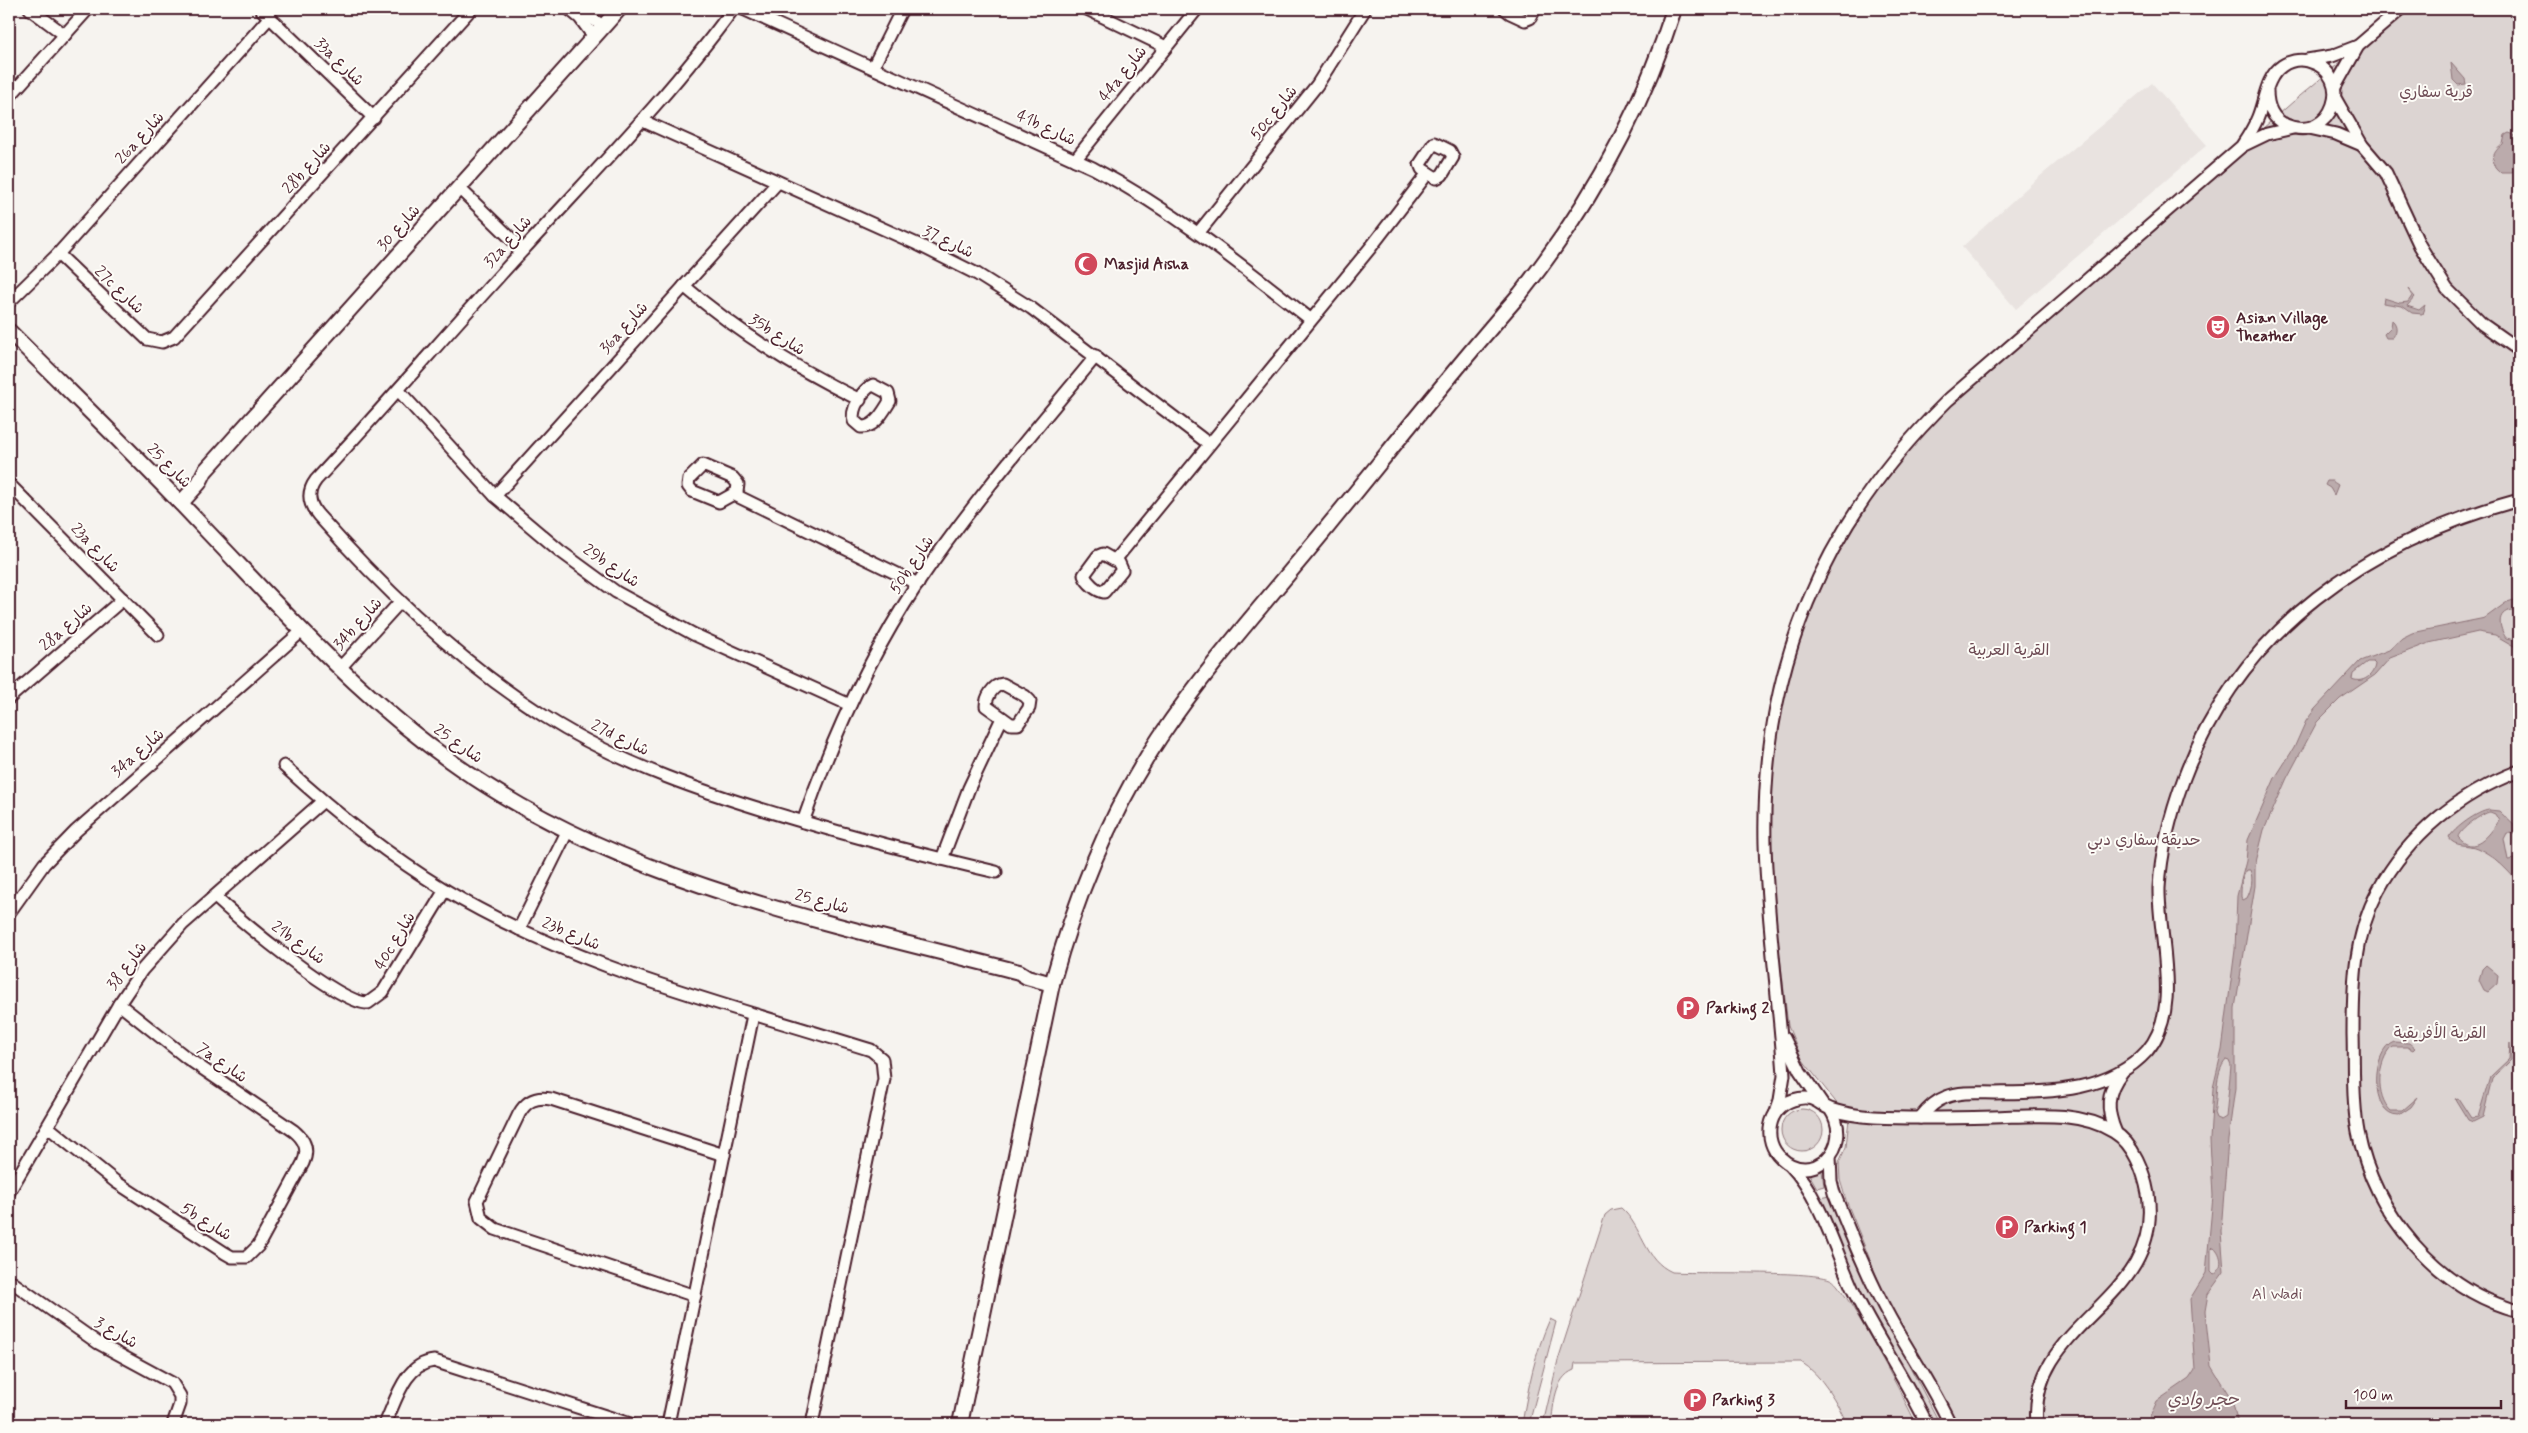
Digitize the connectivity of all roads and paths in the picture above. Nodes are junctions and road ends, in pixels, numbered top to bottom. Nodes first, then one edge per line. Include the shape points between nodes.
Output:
1 (30, 9) edge
2 (88, 9) edge
3 (261, 9) edge
4 (471, 9) edge
5 (569, 9) edge
6 (578, 9) edge
7 (618, 9) edge
8 (733, 9) edge
9 (743, 9) edge
10 (902, 9) edge
11 (1087, 9) edge
12 (1197, 9) edge
13 (1365, 9) edge
14 (1506, 9) edge
15 (1535, 9) edge
16 (1674, 9) edge
17 (2401, 9) edge
18 (270, 17) junction
19 (599, 32) junction
20 (65, 35) junction
21 (2358, 46) junction
22 (1166, 47) junction
23 (2304, 60) junction
24 (874, 67) junction
25 (2267, 91) junction
26 (2335, 93) junction
27 (9, 97) edge
28 (374, 118) junction
29 (643, 121) junction
30 (2293, 128) junction
31 (2308, 128) junction
32 (2362, 145) junction
33 (2242, 146) junction
34 (1075, 160) junction
35 (1428, 173) dead end
36 (778, 182) junction
37 (458, 188) junction
38 (1199, 232) junction
39 (523, 250) junction
40 (58, 254) junction
41 (33, 280) junction
42 (684, 286) junction
43 (9, 302) edge
44 (9, 311) edge
45 (1310, 319) junction
46 (9, 330) edge
47 (162, 342) joint
48 (2519, 350) edge
49 (1096, 356) junction
50 (399, 391) junction
51 (860, 400) dead end
52 (1209, 444) junction
53 (9, 484) edge
54 (735, 495) dead end
55 (495, 496) junction
56 (309, 497) joint
57 (178, 500) junction
58 (2519, 500) edge
59 (1115, 560) dead end
60 (918, 584) junction
61 (123, 599) junction
62 (400, 602) junction
63 (302, 631) junction
64 (158, 635) dead end
65 (340, 668) junction
66 (11, 693) edge
67 (850, 705) junction
68 (1002, 718) dead end
69 (284, 766) dead end
70 (2519, 771) edge
71 (323, 801) junction
72 (803, 822) junction
73 (568, 830) junction
74 (942, 860) junction
75 (996, 872) dead end
76 (445, 890) junction
77 (214, 897) junction
78 (9, 913) edge
79 (519, 929) junction
80 (1053, 980) junction
81 (368, 1003) joint
82 (119, 1004) junction
83 (753, 1015) junction
84 (1780, 1028) junction
85 (2124, 1068) junction
86 (1826, 1106) junction
87 (1776, 1112) junction
88 (1920, 1118) junction
89 (48, 1128) junction
90 (2116, 1133) junction
91 (306, 1146) joint
92 (724, 1155) junction
93 (1830, 1156) junction
94 (1790, 1164) junction
95 (9, 1192) edge
96 (9, 1280) edge
97 (695, 1296) junction
98 (2519, 1312) edge
99 (173, 1424) edge
100 (384, 1424) edge
101 (630, 1424) edge
102 (668, 1424) edge
103 (812, 1424) edge
104 (960, 1424) edge
105 (1927, 1424) edge
106 (1950, 1424) edge
107 (2037, 1424) edge

1 - 20 street
2 - 20 street
3 - 18 street, 33a شارع
4 - 28 street, 28b شارع
5 - 19 street
6 - 19 street
7 - 19 street, شارع 30
8 - 29 street, 32a شارع via 676,84
9 - 24 street, 41b شارع
10 - 24 street
11 - 22 street
12 - 22 street, 44a شارع
13 - 38 street, 50c شارع via 1318,85
14 - 15 street via 1525,20
16 - 80 street via 1630,123 1561,240 1196,688 1160,737 1094,860
17 - 21 street
18 - 28 street, 33a شارع
18 - 40 street, 26a شارع
19 - 37 street, شارع 30
20 - 27 street
21 - 23 street via 2332,56
21 - 26 street
22 - 34 street, 44a شارع
23 - 25 street via 2284,65 2272,76
23 - 26 street via 2324,69
24 - 34 street, 41b شارع
25 - 30 street via 2267,101 2276,118
25 - 33 street
26 - 31 street via 2326,118
26 - 32 street
28 - 47 street, 28b شارع via 180,332
29 - 36 street, شارع 37
29 - 39 street, 32a شارع
30 - 31 street
30 - 33 street via 2266,134
31 - 32 street via 2336,134
32 - 48 street via 2386,173 2420,246 2447,289 2482,324
33 - 84 street via 1924,423 1867,493 1825,563 1802,616 1782,678 1767,764 1765,845
34 - 38 street, 41b شارع via 1140,193
35 - 45 street
36 - 42 street, 36a شارع
36 - 49 street, شارع 37 via 949,259 1031,308
37 - 39 street
37 - 57 street, شارع 30 via 205,471 193,478
38 - 45 street, 41b شارع
39 - 50 street, 32a شارع
40 - 41 street, 26a شارع
40 - 47 street, 27c شارع via 141,334
41 - 43 street, 26a شارع
41 - 44 street, 26a شارع
42 - 51 street, 35b شارع via 772,352
42 - 55 street, 36a شارع
45 - 52 street
46 - 57 street, شارع 25
49 - 52 street, شارع 37
49 - 60 street, 50b شارع via 980,499
50 - 55 street, 29b شارع
50 - 56 street, 32a شارع via 316,480
52 - 59 street
53 - 61 street, 23a شارع
54 - 60 street
55 - 67 street, 29b شارع via 560,551 616,592 693,634
56 - 62 street, 27d شارع via 318,515
57 - 63 street, شارع 25
58 - 85 street via 2428,531 2346,575 2317,596 2271,638 2222,700 2190,762 2165,842 2159,887 2166,993 2162,1022 2152,1045
60 - 67 street, 50b شارع
61 - 64 street, 23a شارع
61 - 66 street, 28a شارع
62 - 65 street, 34b شارع
62 - 72 street, 27d شارع via 503,688 588,741 670,778
63 - 65 street, شارع 25
63 - 78 street, 34a شارع via 76,831 44,864
65 - 73 street, شارع 25 via 395,719 447,759 486,786
67 - 72 street, 50b شارع
68 - 74 street via 969,788
69 - 71 street, 23b شارع
70 - 98 street via 2477,790 2445,811 2412,843 2389,872 2361,934 2356,956 2353,1010 2358,1132 2370,1173 2383,1200 2403,1233 2441,1270 2483,1298
71 - 76 street, 23b شارع via 380,847
71 - 77 street, شارع 38
72 - 74 street, 27d شارع
73 - 79 street
73 - 80 street, شارع 25 via 645,864 716,890 1019,972 1024,976
74 - 75 street, 27d شارع
76 - 79 street, 23b شارع
76 - 81 street, 40c شارع via 383,992
77 - 81 street, 21b شارع via 322,981 351,999
77 - 82 street, شارع 38 via 164,944
79 - 83 street, 23b شارع via 611,968
80 - 104 street
82 - 89 street, شارع 38
82 - 91 street, 7a شارع via 187,1058 294,1131
83 - 92 street
83 - 103 street, 23b شارع via 871,1050 882,1059 884,1079
84 - 86 street via 1800,1071
84 - 87 street via 1784,1075
85 - 88 street via 2106,1078 2067,1090 1958,1094 1937,1102
85 - 90 street via 2108,1099 2109,1117
86 - 87 street via 1802,1098 1792,1100
86 - 88 street via 1866,1116
86 - 93 street via 1839,1128 1836,1148
87 - 94 street via 1769,1132 1770,1142
88 - 90 street via 2067,1117
89 - 91 street, 5b شارع via 151,1207 225,1253 240,1258 254,1252 258,1246 303,1164
89 - 95 street, شارع 38
90 - 107 street via 2137,1160 2148,1192 2149,1230 2144,1249 2129,1274 2054,1356 2038,1394
92 - 97 street
92 - 97 street via 551,1098 536,1098 528,1102 519,1114 477,1201 481,1218 495,1229
93 - 94 street via 1811,1167 1800,1168
93 - 106 street via 1830,1181 1869,1278 1936,1393
94 - 105 street via 1809,1189 1872,1328
96 - 99 street, شارع 3 via 98,1342 172,1383 180,1396
97 - 102 street
100 - 101 street via 410,1372 420,1364 434,1361

